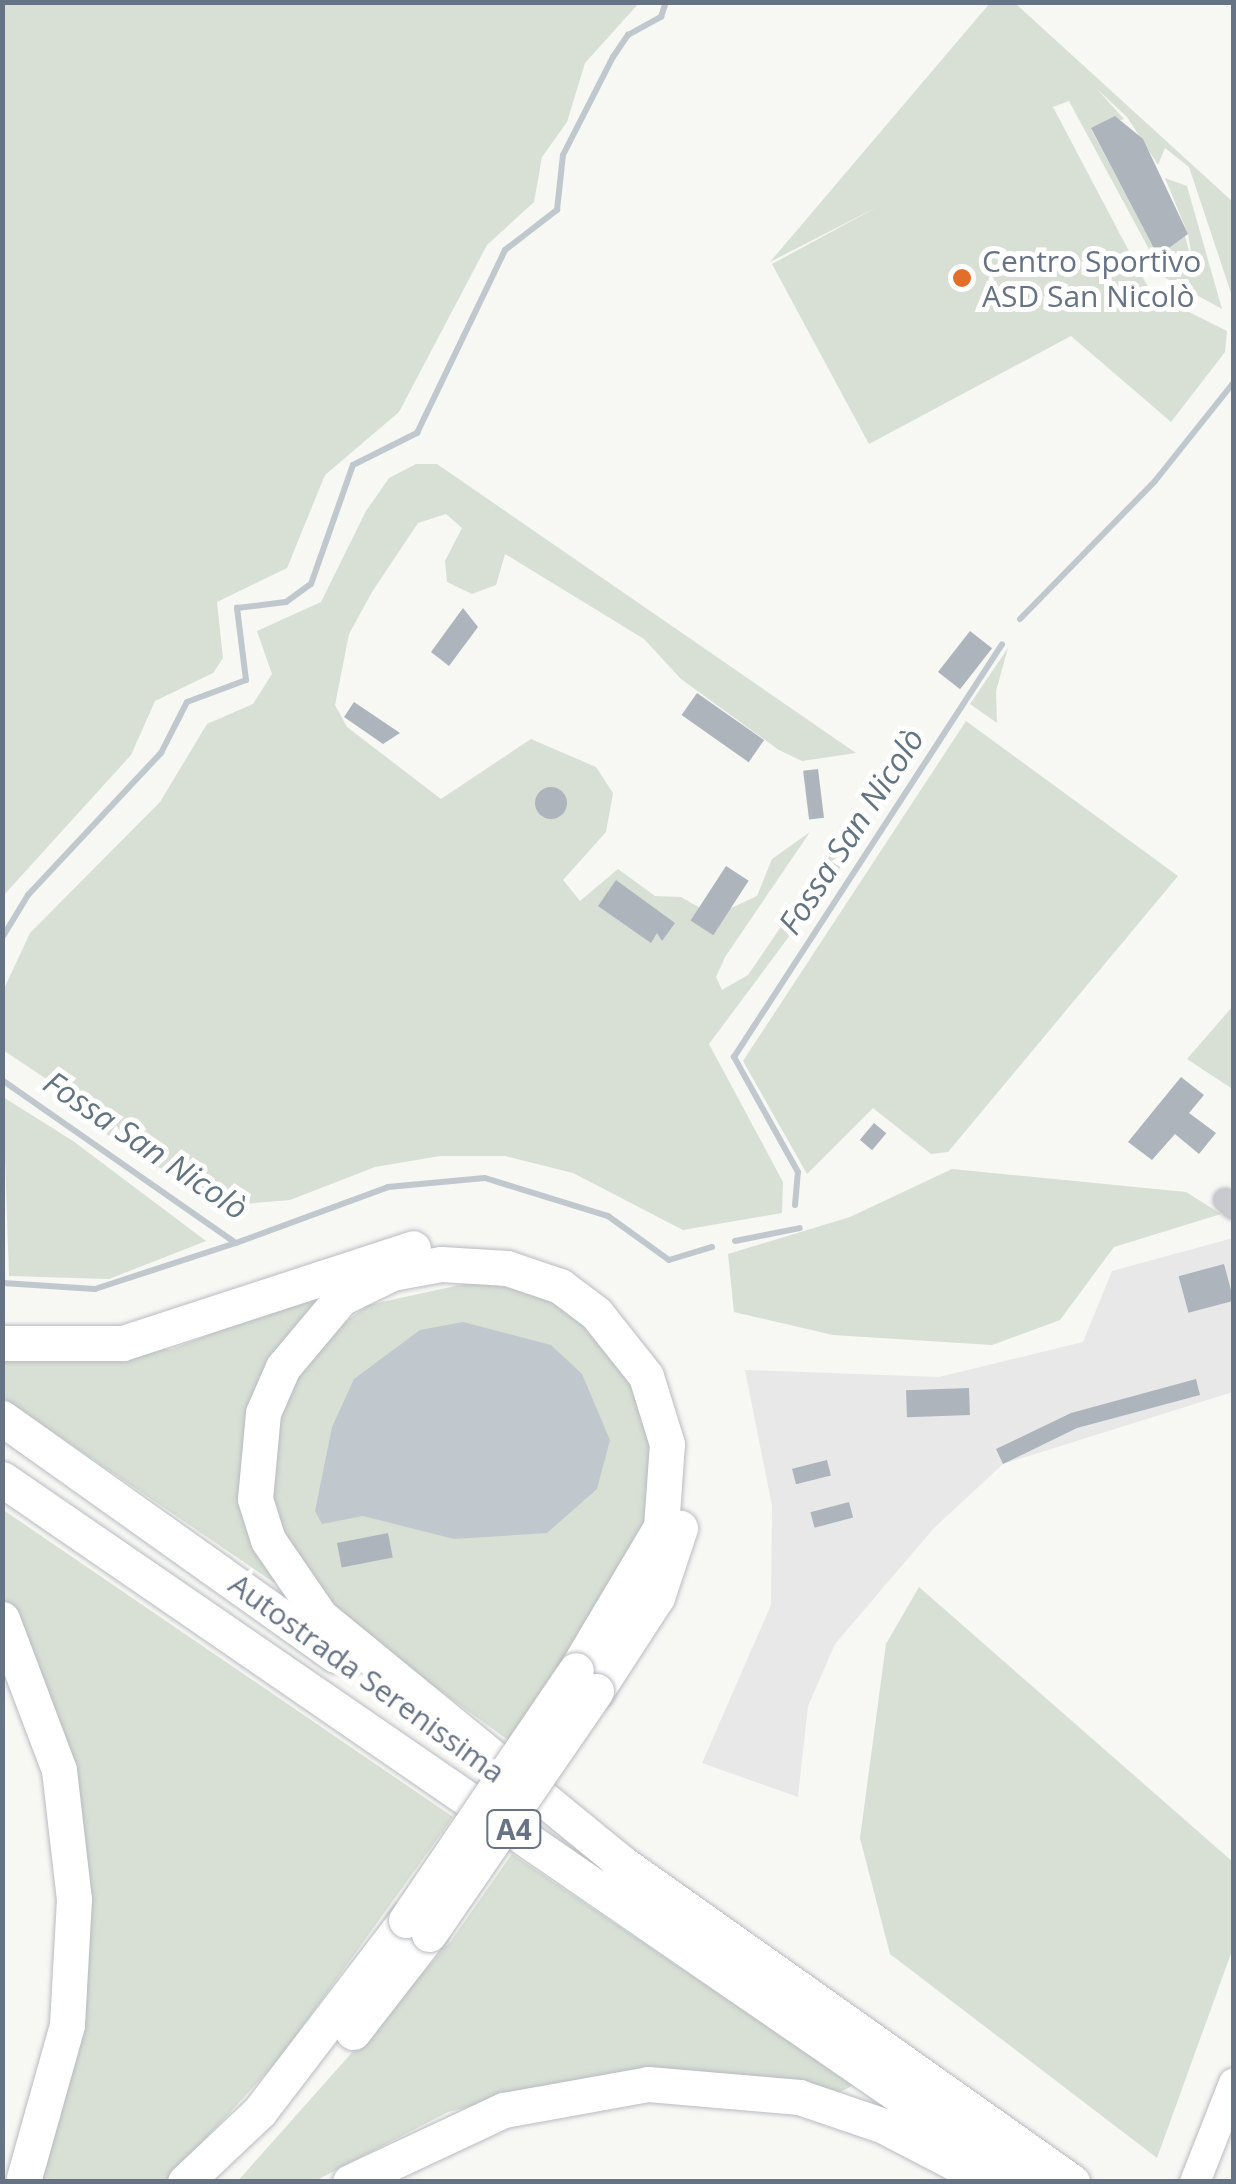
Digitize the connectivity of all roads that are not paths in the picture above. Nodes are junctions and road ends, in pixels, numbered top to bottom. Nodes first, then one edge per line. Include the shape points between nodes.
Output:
1 (2, 1343) edge
2 (2, 1418) edge
3 (2, 1479) edge
4 (2, 1619) edge
5 (586, 1680) junction
6 (632, 1870) junction
7 (418, 1927) junction
8 (1234, 2083) edge
9 (23, 2182) edge
10 (185, 2182) edge
11 (211, 2182) edge
12 (350, 2182) edge
13 (989, 2182) edge
14 (1024, 2182) edge
15 (1072, 2182) edge
16 (1195, 2182) edge

1 - 5 highway via 123,1343 408,1248 499,1248 594,1287 639,1326 662,1366 679,1406 688,1497 657,1597
2 - 6 highway, Autostrada Serenissima / A4
3 - 14 highway, Autostrada Serenissima / A4
4 - 9 highway via 59,1770 74,1900 68,2025
5 - 6 highway via 660,1527 667,1444 646,1376 596,1313 560,1286 507,1268 441,1264 392,1273 341,1298 283,1366 263,1413 256,1499 268,1540 320,1616
5 - 7 highway, bridge
6 - 15 highway, Autostrada Serenissima / A4
7 - 10 highway via 260,2112
7 - 11 highway via 310,2084
8 - 16 main road
12 - 13 highway via 504,2110 648,2084 799,2097 884,2126

